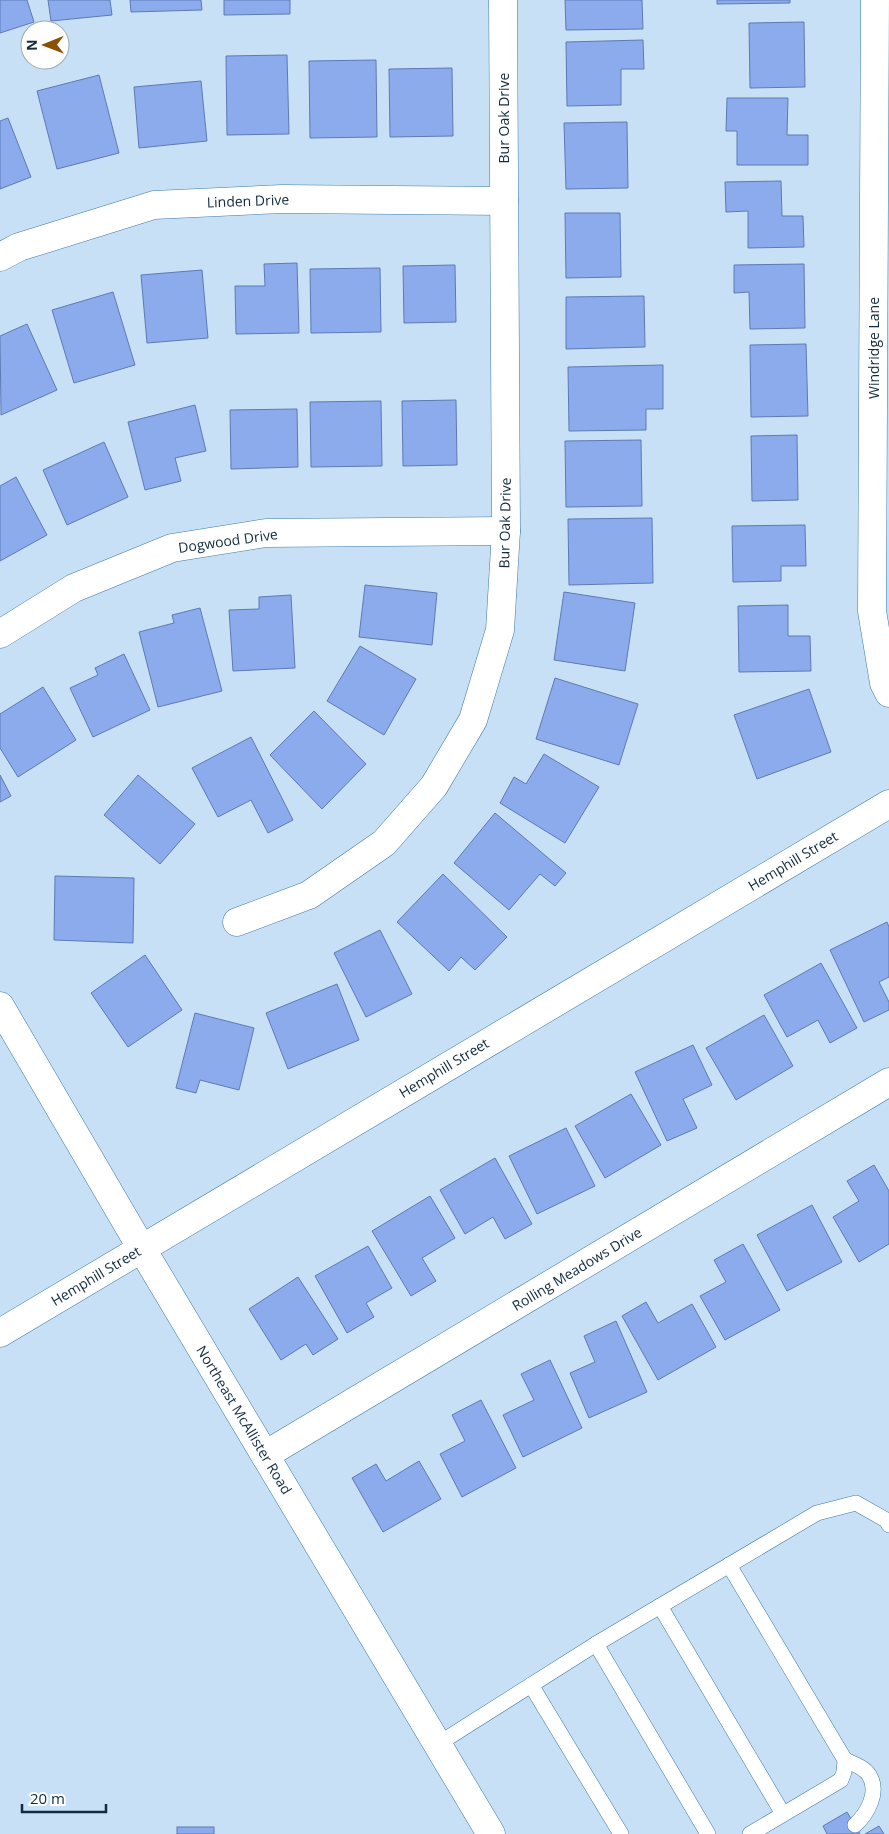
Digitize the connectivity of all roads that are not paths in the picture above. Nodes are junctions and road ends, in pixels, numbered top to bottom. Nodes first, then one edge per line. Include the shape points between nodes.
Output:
1 (503, 0) edge
2 (876, 0) edge
3 (504, 201) junction
4 (0, 257) edge
5 (881, 447) edge
6 (506, 531) junction
7 (0, 634) edge
8 (889, 693) edge
9 (889, 804) edge
10 (237, 922) dead end
11 (0, 1006) edge
12 (889, 1082) edge
13 (142, 1249) junction
14 (0, 1333) edge
15 (265, 1455) junction
16 (889, 1525) edge
17 (729, 1565) junction
18 (660, 1606) junction
19 (596, 1644) junction
20 (531, 1685) junction
21 (438, 1744) junction
22 (845, 1760) junction
23 (784, 1814) junction
24 (855, 1825) dead end
25 (768, 1830) edge
26 (491, 1834) edge
27 (621, 1834) edge
28 (708, 1834) edge
29 (750, 1834) edge

1 - 3 street, Bur Oak Drive
2 - 5 street, Windridge Lane
3 - 4 street, Linden Drive via 282,199 154,205 19,247
3 - 6 street, Bur Oak Drive
5 - 8 street, Windridge Lane via 872,611 884,683
6 - 7 street, Dogwood Drive via 266,533 172,548 74,588
6 - 10 street, Bur Oak Drive via 500,630 473,720 434,786 384,843 309,895
9 - 13 street, Hemphill Street
11 - 13 street, Northeast McAllister Road
12 - 15 street, Rolling Meadows Drive
13 - 14 street, Hemphill Street
13 - 15 street, Northeast McAllister Road
15 - 21 street, Northeast McAllister Road
16 - 17 lane via 856,1503 816,1513
17 - 18 lane
17 - 22 lane
18 - 19 lane
18 - 23 lane
19 - 20 lane
19 - 28 lane
20 - 21 lane
20 - 27 lane
21 - 26 street, Northeast McAllister Road
22 - 23 lane via 840,1780
22 - 24 lane via 870,1776 873,1791 871,1803
23 - 25 lane
25 - 29 lane

